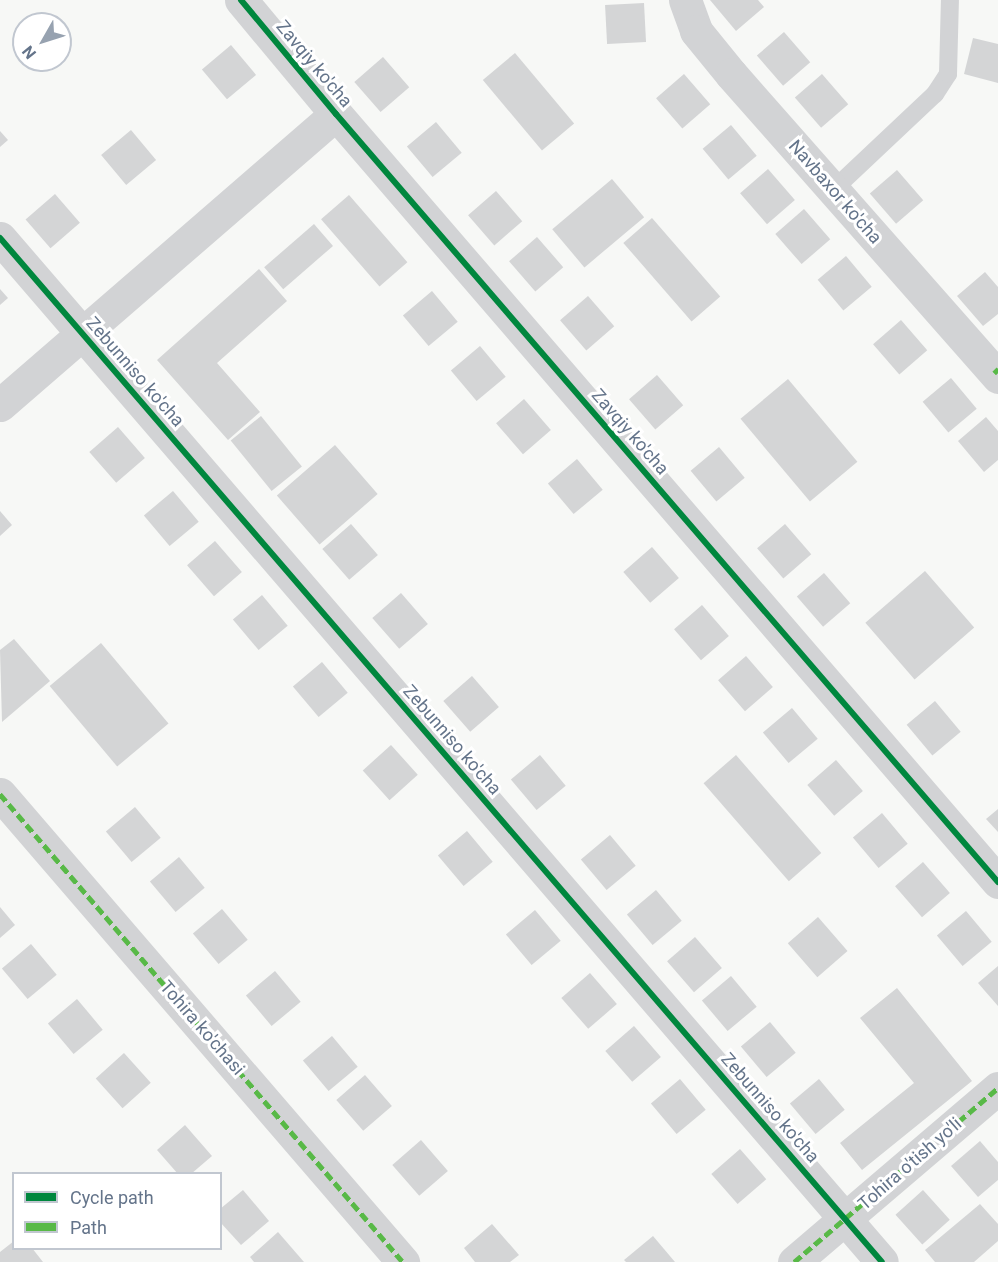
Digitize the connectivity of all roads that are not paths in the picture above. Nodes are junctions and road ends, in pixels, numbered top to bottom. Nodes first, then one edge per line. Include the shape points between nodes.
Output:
1 (241, 0) edge
2 (685, 0) edge
3 (950, 0) edge
4 (336, 114) junction
5 (833, 190) junction
6 (0, 238) edge
7 (82, 333) junction
8 (997, 373) edge
9 (0, 405) edge
10 (0, 794) edge
11 (998, 882) edge
12 (998, 1088) edge
13 (845, 1219) junction
14 (403, 1262) edge
15 (794, 1262) edge
16 (882, 1262) edge

1 - 4 street, Zavqiy ko'cha
2 - 5 street, Navbaxor ko'cha via 696,31
3 - 5 lane via 948,74 935,93
4 - 7 street
4 - 11 street, Zavqiy ko'cha
5 - 8 street, Navbaxor ko'cha
6 - 7 street, Zebunniso ko'cha
7 - 9 street
7 - 13 street, Zebunniso ko'cha
10 - 14 street, Tohira ko'chasi
12 - 13 street, Tohira o'tish yo'li
13 - 15 street, Tohira o'tish yo'li
13 - 16 street, Zebunniso ko'cha

